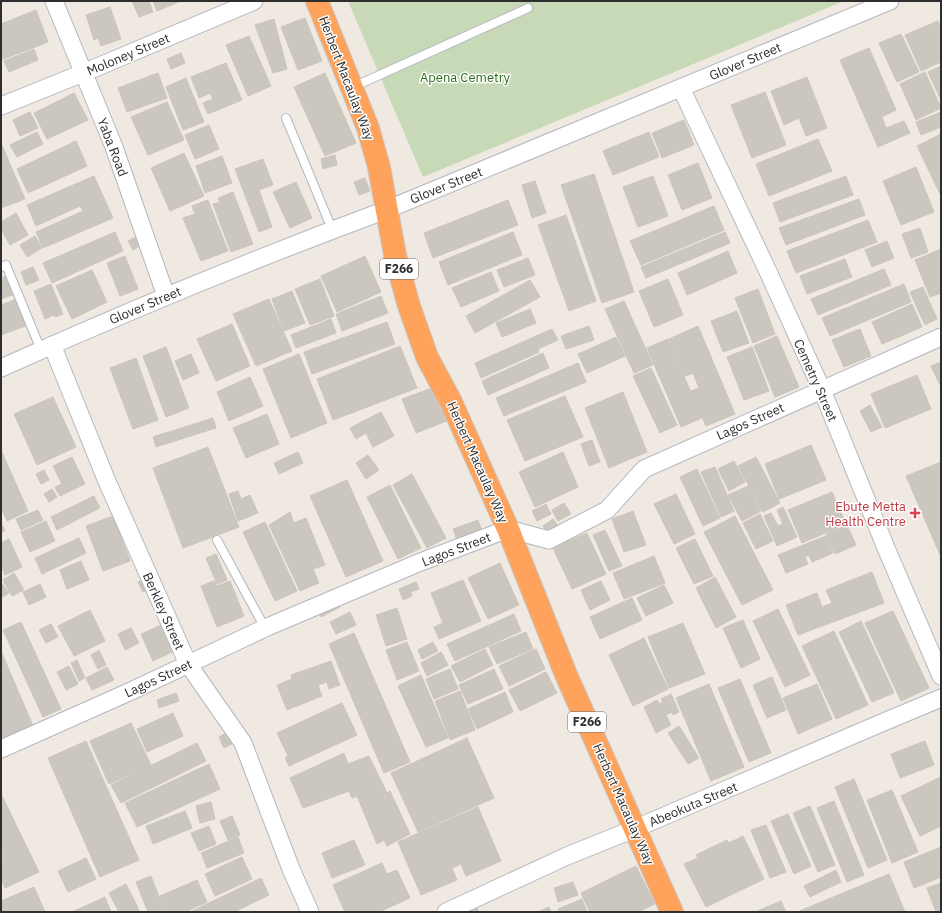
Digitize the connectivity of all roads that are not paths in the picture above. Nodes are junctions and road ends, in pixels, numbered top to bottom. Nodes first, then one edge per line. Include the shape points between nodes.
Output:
1 (54, 1) edge
2 (254, 1) edge
3 (317, 1) edge
4 (890, 1) edge
5 (528, 8) dead end
6 (82, 73) junction
7 (353, 87) junction
8 (681, 88) junction
9 (1, 106) edge
10 (286, 118) dead end
11 (386, 210) junction
12 (332, 229) junction
13 (1, 267) edge
14 (166, 296) junction
15 (941, 336) edge
16 (46, 347) junction
17 (1, 368) edge
18 (822, 390) junction
19 (508, 529) junction
20 (217, 540) dead end
21 (265, 628) junction
22 (188, 664) junction
23 (941, 676) edge
24 (941, 698) edge
25 (1, 749) edge
26 (634, 829) junction
27 (310, 912) edge
28 (446, 912) edge
29 (672, 912) edge

1 - 6 street, Yaba Road
2 - 6 street, Moloney Street
3 - 7 highway, Herbert Macaulay Way / F266
4 - 8 street, Glover Street
5 - 7 lane
6 - 9 street, Moloney Street
6 - 14 street, Yaba Road via 114,147
7 - 11 highway, Herbert Macaulay Way / F266 via 368,128
8 - 11 street, Glover Street
8 - 18 street, Cemetry Street
10 - 12 lane
11 - 12 street, Glover Street
11 - 19 highway, Herbert Macaulay Way / F266 via 409,306 427,357 451,402
12 - 14 street, Glover Street
13 - 16 lane via 6,265
14 - 16 street, Glover Street
15 - 18 street, Lagos Street
16 - 17 street, Glover Street
16 - 22 street, Berkley Street
18 - 19 street, Lagos Street via 644,468 607,510 548,540
18 - 23 street, Cemetry Street
19 - 21 street, Lagos Street
19 - 26 highway, Herbert Macaulay Way / F266 via 567,677
20 - 21 lane
21 - 22 street, Lagos Street
22 - 25 street, Lagos Street
22 - 27 street, Berkley Street via 243,742
24 - 26 street, Abeokuta Street
26 - 28 street, Abeokuta Street via 567,856
26 - 29 highway, Herbert Macaulay Way / F266

